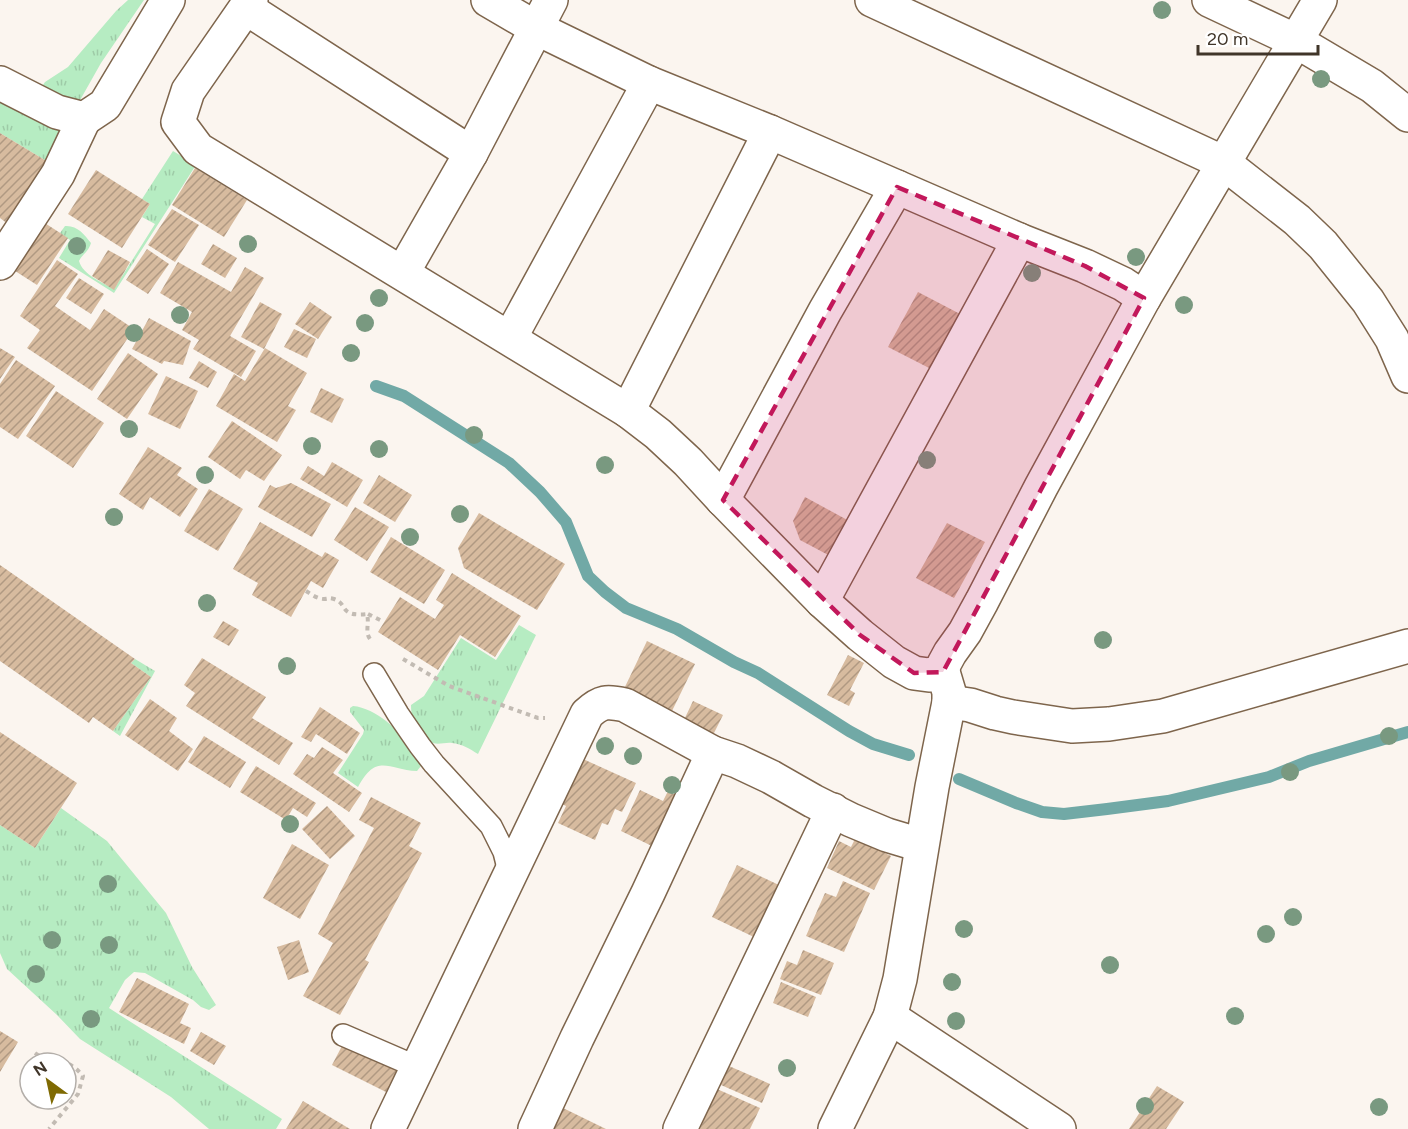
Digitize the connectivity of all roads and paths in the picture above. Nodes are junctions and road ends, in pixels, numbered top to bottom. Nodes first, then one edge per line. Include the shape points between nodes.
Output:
1 (168, 0) edge
2 (488, 0) edge
3 (872, 0) edge
4 (1209, 0) edge
5 (1320, 0) edge
6 (248, 4) edge
7 (544, 14) edge
8 (1296, 41) junction
9 (0, 83) edge
10 (649, 83) junction
11 (1408, 115) edge
12 (84, 119) junction
13 (770, 132) junction
14 (471, 153) junction
15 (1224, 163) junction
16 (897, 187) junction
17 (1019, 240) junction
18 (0, 264) edge
19 (403, 272) junction
20 (1144, 298) junction
21 (510, 338) junction
22 (1408, 376) edge
23 (628, 411) junction
24 (723, 500) junction
25 (306, 591) dead end
26 (822, 601) junction
27 (367, 614) junction
28 (384, 622) dead end
29 (1408, 645) edge
30 (381, 646) dead end
31 (399, 657) dead end
32 (375, 674) dead end
33 (946, 687) junction
34 (587, 714) junction
35 (713, 753) junction
36 (833, 810) junction
37 (922, 842) junction
38 (510, 876) junction
39 (890, 1017) junction
40 (343, 1035) dead end
41 (417, 1067) junction
42 (78, 1070) edge
43 (78, 1094) edge
44 (64, 1111) edge
45 (50, 1129) edge
46 (388, 1129) edge
47 (535, 1129) edge
48 (680, 1129) edge
49 (835, 1129) edge
50 (1059, 1129) edge

1 - 12 street via 105,105
2 - 7 street
3 - 15 street
4 - 8 street
5 - 8 street
6 - 14 street
6 - 19 street via 188,91 178,122 198,149
7 - 10 street
7 - 14 street
8 - 11 street via 1372,86
8 - 15 street
9 - 12 street via 57,112
10 - 13 street
10 - 21 street
12 - 18 street via 58,174
13 - 16 street
13 - 23 street
14 - 19 street
15 - 20 street
15 - 22 street via 1323,245 1368,301 1392,339
16 - 17 street
16 - 24 street
17 - 20 street via 1085,266
17 - 26 street
19 - 21 street
20 - 33 street via 982,601 944,664
21 - 23 street
23 - 24 street via 673,448
24 - 26 street
25 - 27 path via 336,600 349,613
26 - 33 street via 894,662 914,673 929,675
27 - 28 path
27 - 30 path via 368,638
29 - 33 street via 1163,716 1109,724 1071,726 995,714 970,705
31 - 34 path via 448,686 538,718
32 - 38 lane via 420,746 491,826
33 - 37 street
34 - 35 street via 598,704 625,705
34 - 38 street
35 - 36 street via 771,777
35 - 47 street
36 - 37 street via 887,835
36 - 48 street
37 - 39 street via 900,979
38 - 41 street
39 - 49 street
39 - 50 street
40 - 41 lane
41 - 46 street
42 - 43 path via 83,1076
44 - 45 path

